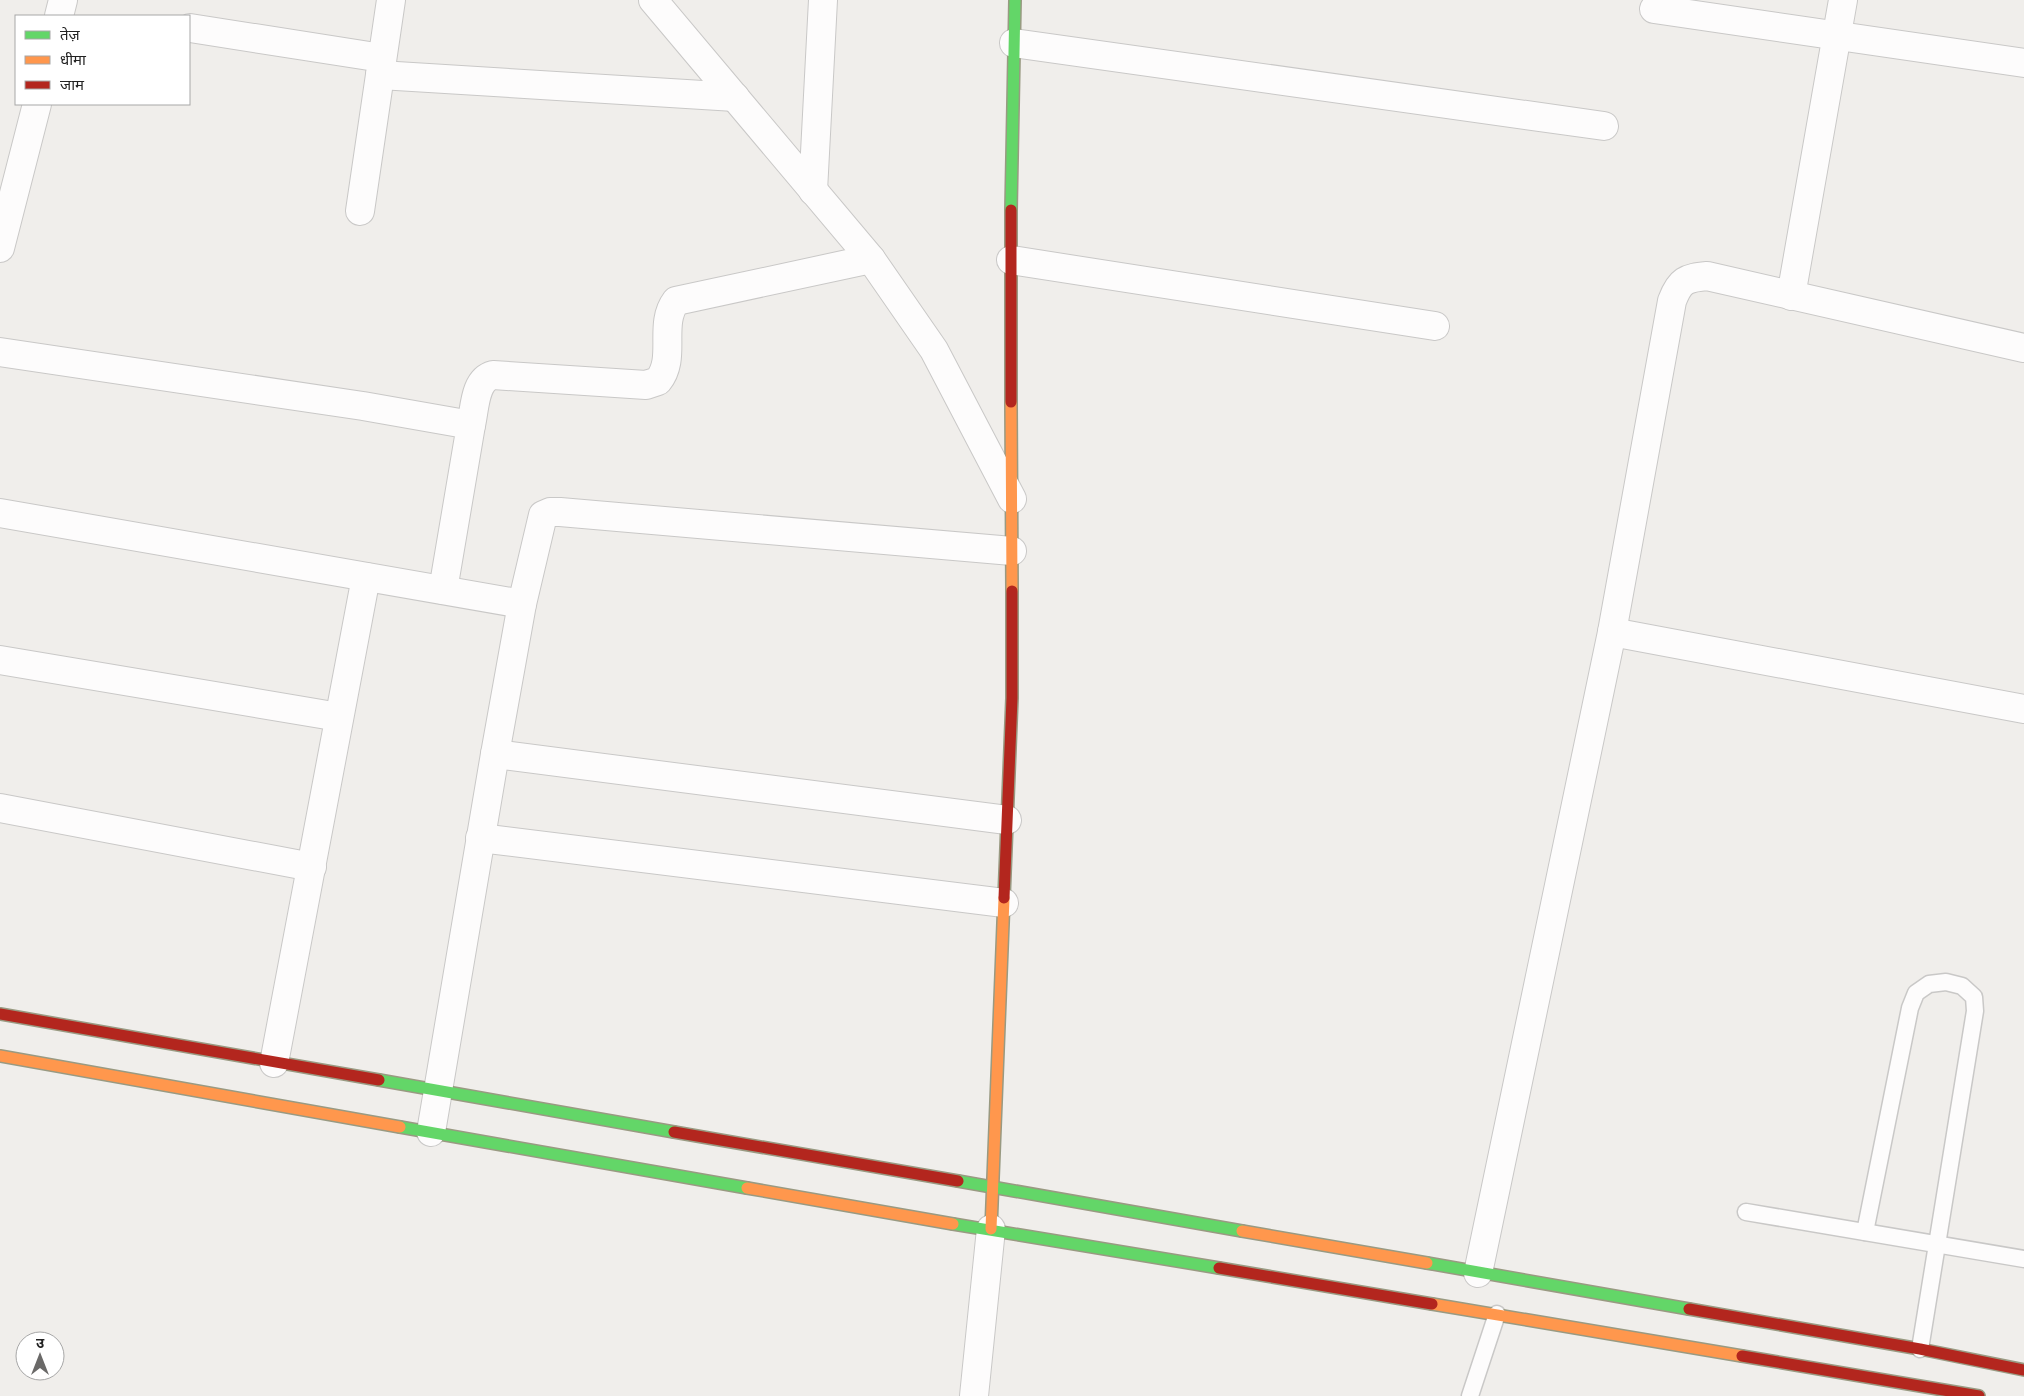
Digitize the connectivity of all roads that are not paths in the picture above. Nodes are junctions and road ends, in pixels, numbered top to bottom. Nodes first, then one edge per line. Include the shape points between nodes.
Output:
1 (63, 0) edge
2 (391, 0) edge
3 (653, 0) edge
4 (823, 0) edge
5 (1014, 0) edge
6 (1843, 0) edge
7 (1654, 10) dead end
8 (59, 15) edge
9 (190, 28) edge
10 (1837, 35) junction
11 (1014, 43) junction
12 (2024, 63) edge
13 (381, 67) junction
14 (735, 97) junction
15 (37, 105) edge
16 (1604, 126) dead end
17 (813, 190) junction
18 (360, 211) dead end
19 (0, 248) edge
20 (871, 259) junction
21 (1011, 260) junction
22 (1791, 296) junction
23 (1435, 326) dead end
24 (2024, 348) edge
25 (0, 352) edge
26 (471, 426) junction
27 (1012, 499) junction
28 (0, 513) edge
29 (1012, 551) junction
30 (366, 577) junction
31 (443, 590) junction
32 (522, 604) junction
33 (1612, 632) junction
34 (0, 660) edge
35 (2024, 709) edge
36 (339, 718) junction
37 (495, 754) junction
38 (0, 808) edge
39 (1007, 820) junction
40 (480, 838) junction
41 (312, 867) junction
42 (1004, 903) junction
43 (0, 1014) edge
44 (0, 1056) edge
45 (274, 1063) junction
46 (438, 1092) junction
47 (431, 1132) junction
48 (993, 1187) junction
49 (1746, 1212) dead end
50 (991, 1229) junction
51 (1865, 1232) junction
52 (1937, 1244) junction
53 (2024, 1259) edge
54 (1478, 1273) junction
55 (1497, 1314) junction
56 (1920, 1349) junction
57 (2024, 1370) edge
58 (974, 1396) edge
59 (1470, 1396) edge
60 (1979, 1396) edge

1 - 8 street
2 - 13 street
3 - 14 street
4 - 17 street
5 - 11 street
6 - 10 street
7 - 10 street
9 - 13 street
10 - 12 street
10 - 22 street
11 - 16 street
11 - 21 street
13 - 14 street
13 - 18 street
14 - 17 street
15 - 19 street
17 - 20 street
20 - 26 street via 676,301 667,320 667,365 658,381 646,384 485,377 479,384
20 - 27 street via 934,350
21 - 23 street
21 - 27 street
22 - 24 street
22 - 33 street via 1707,276 1689,278 1677,288 1670,311
25 - 26 street via 363,406
26 - 31 street
27 - 29 street
28 - 30 street
29 - 32 street via 550,512 543,515 539,523
29 - 39 street via 1012,698
30 - 31 street
30 - 36 street
31 - 32 street
32 - 37 street
33 - 35 street
33 - 54 street
34 - 36 street
36 - 41 street
37 - 39 street
37 - 40 street
38 - 41 street
39 - 42 street
40 - 42 street
40 - 46 street
41 - 45 street
42 - 48 street
43 - 45 street
44 - 47 street
45 - 46 street
46 - 47 street
46 - 48 street
47 - 50 street
48 - 50 street
48 - 54 street
49 - 51 lane
50 - 55 street
50 - 58 street
51 - 52 lane
51 - 52 lane via 1910,1008 1916,993 1929,984 1946,982 1962,986 1974,996 1975,1011
52 - 53 lane
52 - 56 lane
54 - 56 street
55 - 59 lane
55 - 60 street
56 - 57 street

